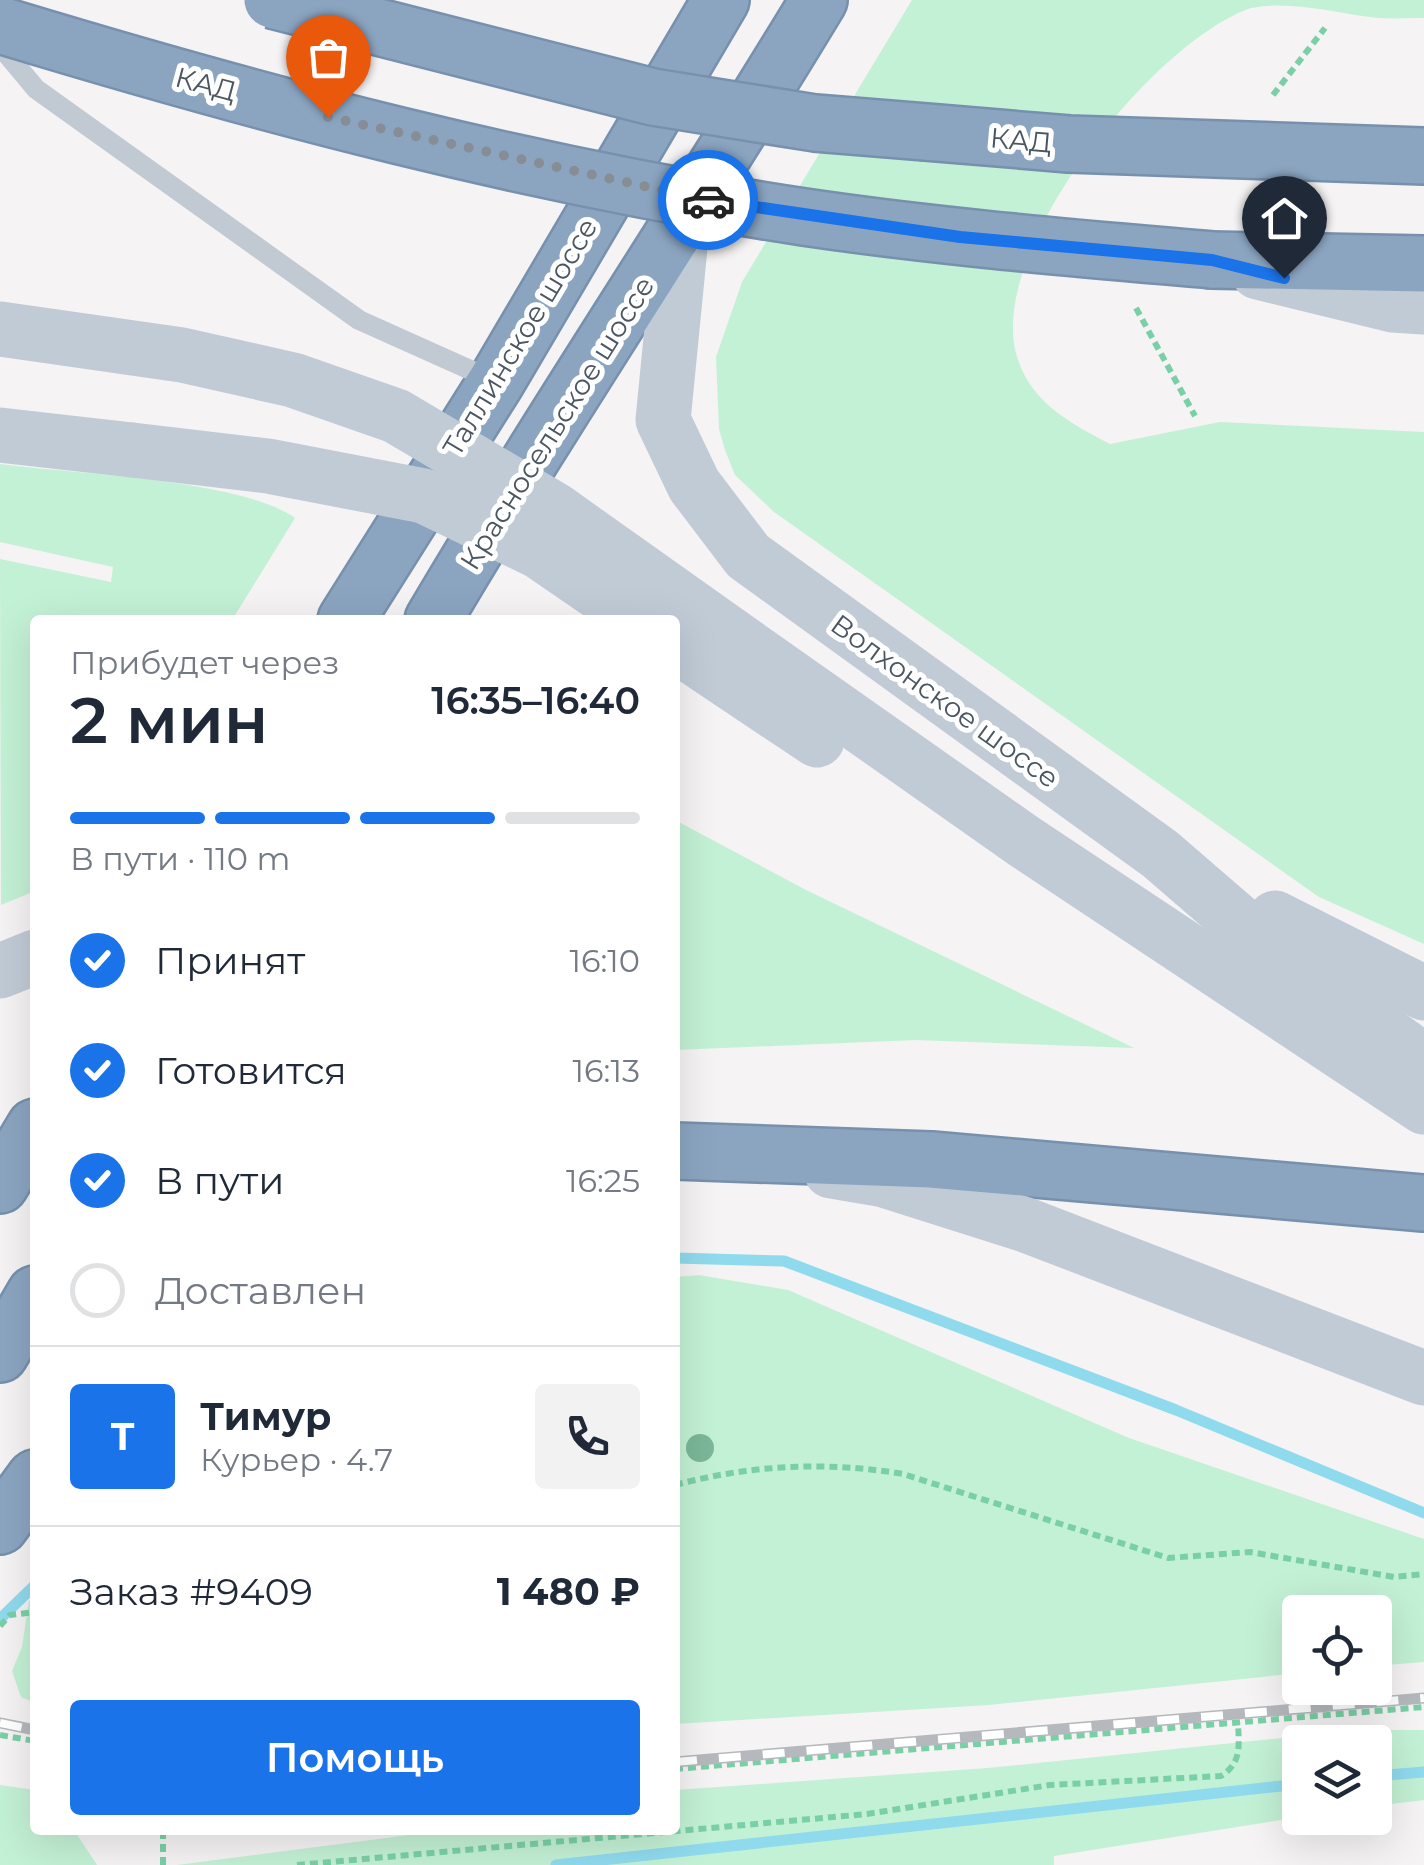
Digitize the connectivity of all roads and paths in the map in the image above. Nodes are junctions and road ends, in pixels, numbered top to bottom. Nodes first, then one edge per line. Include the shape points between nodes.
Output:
1 (272, 0) edge
2 (394, 0) edge
3 (721, 0) edge
4 (819, 0) edge
5 (0, 25) edge
6 (1325, 28) dead end
7 (0, 46) edge
8 (1273, 95) dead end
9 (926, 132) junction
10 (1422, 155) edge
11 (682, 227) junction
12 (1212, 260) junction
13 (1424, 264) edge
14 (1424, 307) edge
15 (1136, 308) dead end
16 (0, 329) edge
17 (496, 382) junction
18 (1195, 416) dead end
19 (0, 435) edge
20 (349, 615) edge
21 (437, 615) edge
22 (632, 615) edge
23 (669, 615) edge
24 (680, 625) edge
25 (708, 651) edge
26 (1160, 854) junction
27 (30, 959) edge
28 (0, 971) edge
29 (1424, 993) edge
30 (1424, 1061) edge
31 (1424, 1107) edge
32 (30, 1136) edge
33 (692, 1150) edge
34 (0, 1185) edge
35 (1424, 1203) edge
36 (30, 1303) edge
37 (0, 1354) edge
38 (1424, 1378) edge
39 (30, 1485) edge
40 (680, 1485) edge
41 (0, 1526) edge
42 (1424, 1574) edge
43 (30, 1613) edge
44 (0, 1626) edge
45 (1424, 1706) edge
46 (1238, 1723) junction
47 (0, 1735) edge
48 (30, 1740) edge
49 (680, 1769) edge
50 (680, 1831) edge
51 (164, 1835) edge
52 (633, 1835) edge
53 (162, 1865) edge
54 (298, 1865) edge

1 - 9 highway, КАД, bridge via 653,97 814,123
2 - 9 highway, bridge via 470,22 818,91
3 - 17 highway, Таллинское шоссе
4 - 11 highway
5 - 12 highway, КАД, bridge via 328,117 618,184 803,217
6 - 8 path
7 - 17 lane via 36,89 359,320
9 - 10 highway, КАД via 1069,144
11 - 21 highway, Красносельское шоссе via 536,446
11 - 26 main road, Волхонское шоссе via 663,420 694,485 748,556
12 - 13 highway, КАД
12 - 14 main road
15 - 18 path
16 - 23 main road, bridge via 182,355 293,380 396,416 555,510
17 - 20 highway, Таллинское шоссе
19 - 22 main road, bridge via 268,466 424,496 540,552
24 - 25 main road, bridge
25 - 31 main road via 1025,842
26 - 29 main road
26 - 30 main road, Волхонское шоссе via 1285,962
27 - 28 main road
32 - 34 highway
33 - 35 highway via 931,1160
33 - 38 main road via 884,1180 1026,1225
36 - 37 highway
39 - 41 highway
40 - 42 path via 751,1470 860,1467 902,1474 1168,1558 1250,1552 1394,1577
43 - 44 path via 10,1615
45 - 46 path
46 - 49 path
46 - 50 path via 1239,1755 1222,1776 1050,1785 868,1814
47 - 48 path
51 - 53 path
52 - 54 path

